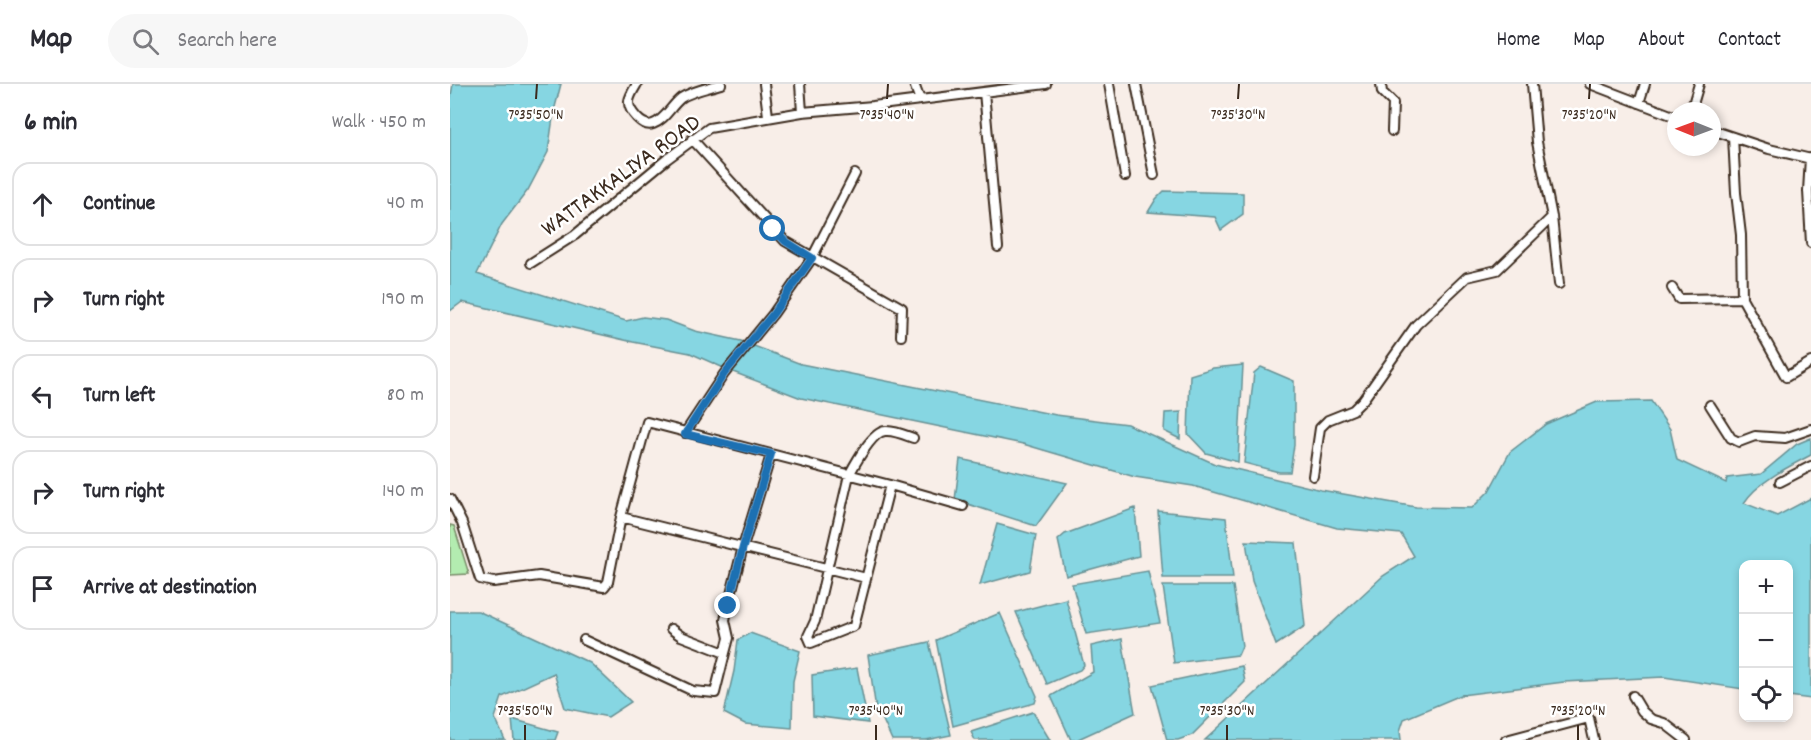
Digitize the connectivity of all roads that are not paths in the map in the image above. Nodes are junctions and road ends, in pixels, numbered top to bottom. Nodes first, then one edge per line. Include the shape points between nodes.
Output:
1 (637, 84) edge
2 (721, 84) edge
3 (764, 84) edge
4 (800, 84) edge
5 (914, 84) edge
6 (1046, 84) edge
7 (1109, 84) edge
8 (1136, 84) edge
9 (1381, 84) edge
10 (1532, 84) edge
11 (1590, 84) edge
12 (1644, 84) edge
13 (1699, 84) edge
14 (995, 87) edge
15 (984, 92) junction
16 (920, 100) junction
17 (1694, 102) edge
18 (1639, 103) junction
19 (802, 112) junction
20 (1667, 114) edge
21 (768, 116) junction
22 (1392, 130) dead end
23 (1721, 133) edge
24 (1733, 137) junction
25 (692, 140) junction
26 (1810, 159) edge
27 (855, 174) dead end
28 (1154, 175) dead end
29 (1125, 176) dead end
30 (1552, 217) junction
31 (1811, 243) edge
32 (998, 248) dead end
33 (812, 258) junction
34 (531, 263) dead end
35 (1559, 284) dead end
36 (1672, 288) dead end
37 (1742, 298) junction
38 (901, 336) dead end
39 (1811, 362) edge
40 (1710, 405) dead end
41 (1811, 429) edge
42 (685, 434) junction
43 (914, 438) dead end
44 (771, 454) junction
45 (1811, 466) edge
46 (849, 475) junction
47 (1313, 476) dead end
48 (1780, 482) dead end
49 (890, 485) junction
50 (450, 499) edge
51 (963, 506) dead end
52 (621, 517) junction
53 (743, 547) junction
54 (826, 569) junction
55 (866, 579) junction
56 (671, 628) dead end
57 (584, 640) dead end
58 (725, 653) junction
59 (1633, 696) dead end
60 (1506, 740) edge
61 (1594, 740) edge
62 (1686, 740) edge

1 - 2 street via 629,106 639,120 652,125 683,96
3 - 21 street
4 - 19 street
5 - 16 street
6 - 14 street, WATTAKKALIYA ROAD
7 - 29 street
8 - 28 street
9 - 22 street via 1385,96 1393,103
10 - 30 street via 1537,142
11 - 18 street
12 - 18 street
13 - 17 street
14 - 15 street, WATTAKKALIYA ROAD
15 - 16 street, WATTAKKALIYA ROAD
15 - 32 street
16 - 19 street, WATTAKKALIYA ROAD
18 - 20 street
19 - 21 street, WATTAKKALIYA ROAD
21 - 25 street, WATTAKKALIYA ROAD via 709,128
23 - 24 street
24 - 26 street
24 - 37 street
25 - 33 street via 785,241
25 - 34 street, WATTAKKALIYA ROAD via 575,235
26 - 31 street
27 - 33 street
30 - 35 street
30 - 47 street via 1497,270 1467,277 1416,325 1363,400 1320,428
33 - 38 street via 902,308
33 - 42 street via 724,374
36 - 37 street via 1679,299
37 - 39 street via 1786,377
40 - 41 street via 1731,438 1739,442 1755,436 1785,438
42 - 44 street
42 - 52 street via 647,422
43 - 46 street via 886,431 878,433
44 - 46 street
44 - 53 street
45 - 48 street
46 - 49 street
46 - 54 street
49 - 51 street
49 - 55 street
50 - 52 street via 480,579 493,582 539,576 607,585
52 - 53 street
53 - 54 street
53 - 58 street via 725,620 729,638
54 - 55 street
54 - 55 street via 808,636 811,643 854,626
56 - 58 street via 681,636
57 - 58 street via 693,691 715,693
59 - 62 street via 1651,719 1664,723
60 - 61 street via 1589,718

